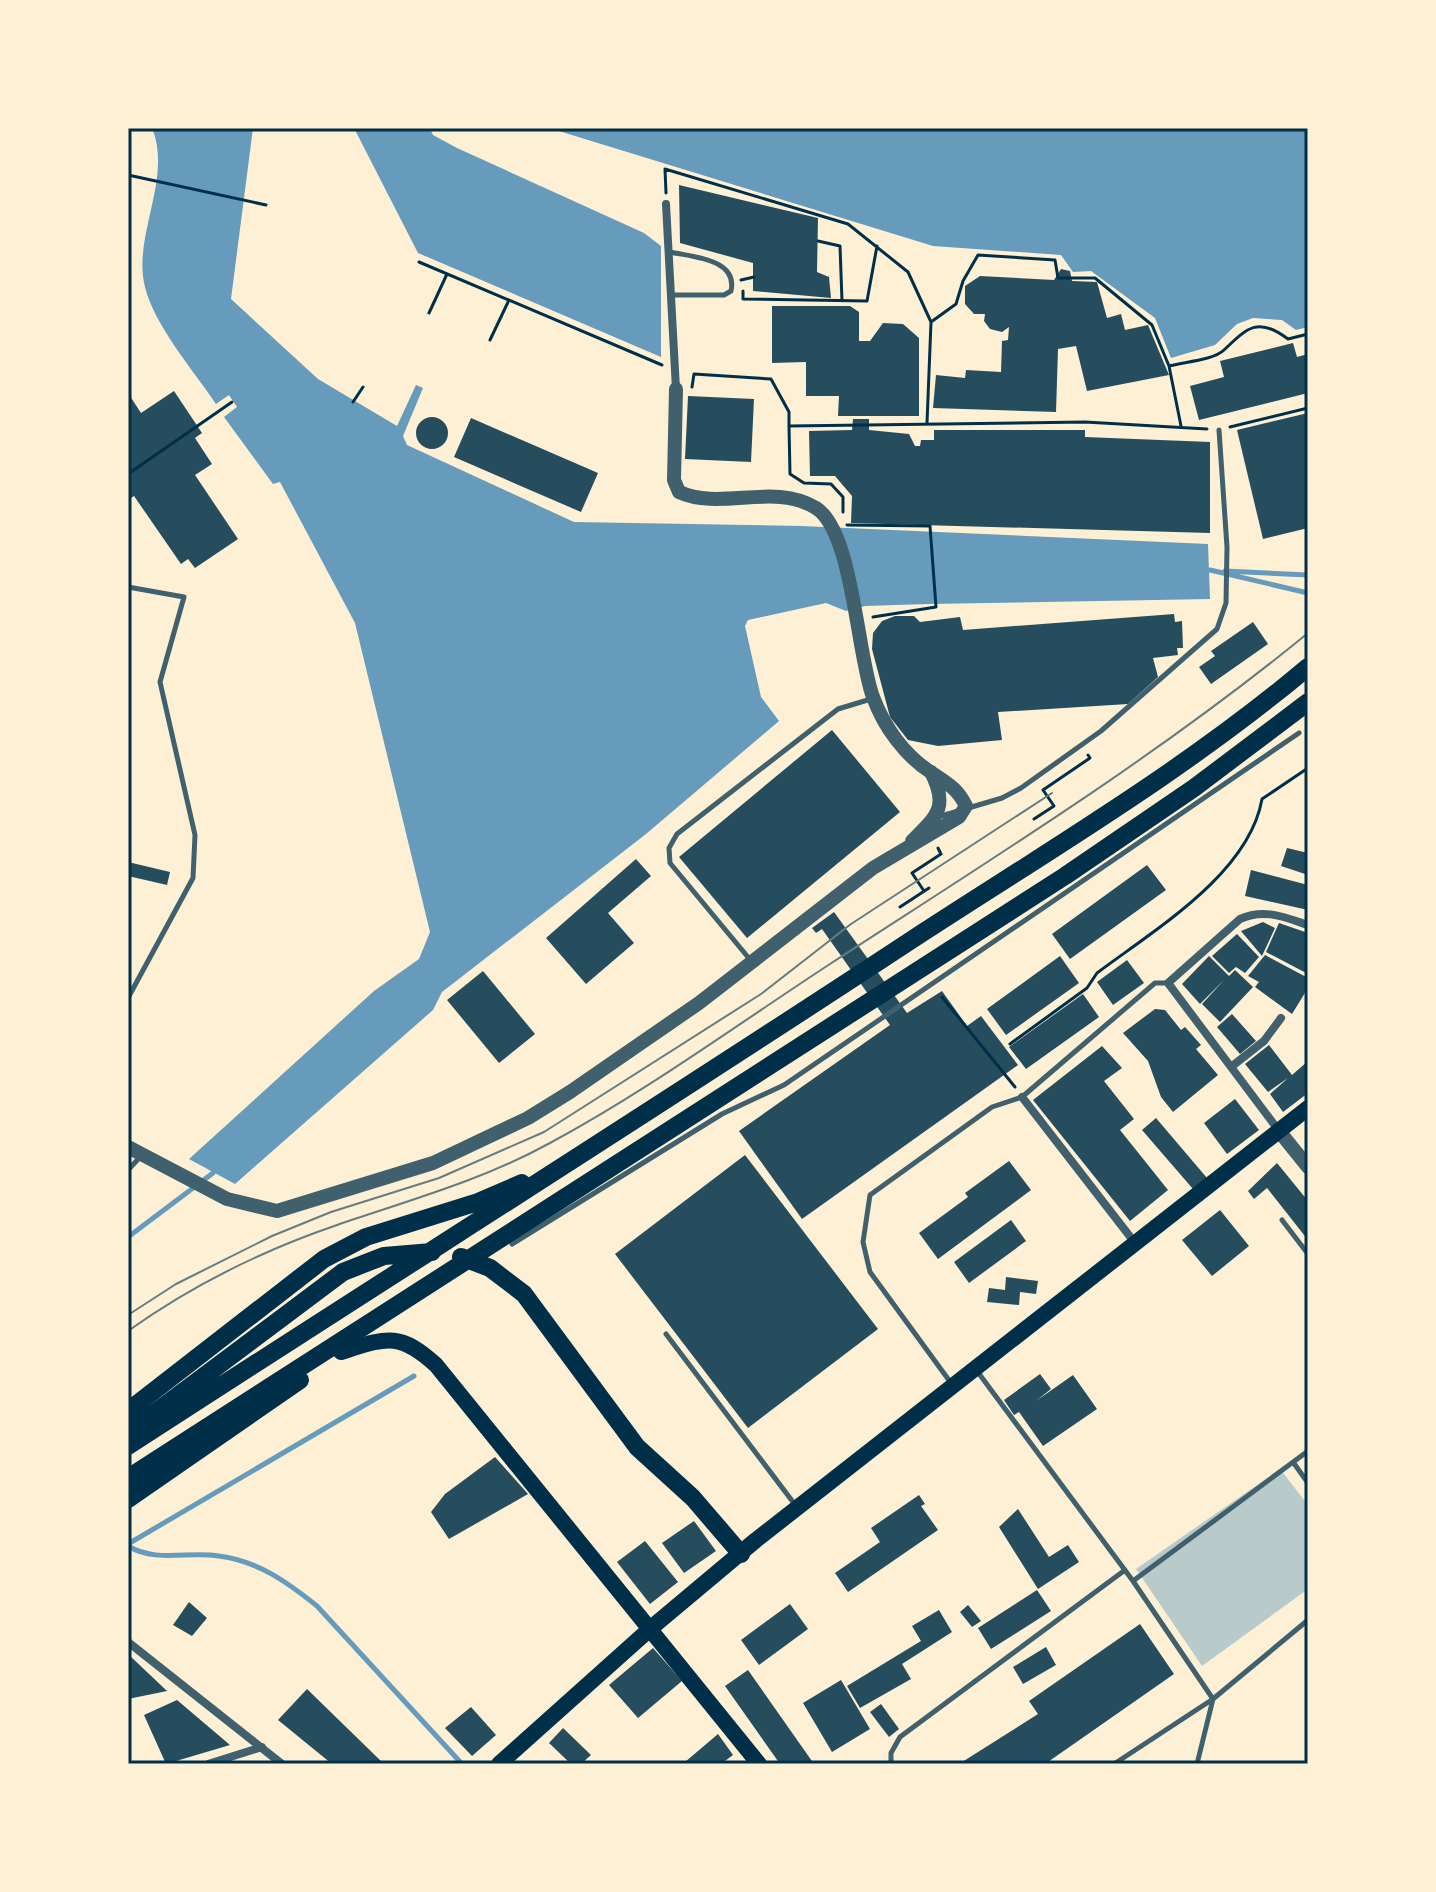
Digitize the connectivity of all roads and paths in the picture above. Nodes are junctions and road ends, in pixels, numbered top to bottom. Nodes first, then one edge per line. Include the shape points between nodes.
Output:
1 (128, 175) edge
2 (666, 204) joint
3 (266, 205) dead end
4 (818, 241) dead end
5 (877, 246) junction
6 (670, 252) junction
7 (419, 262) dead end
8 (447, 274) junction
9 (743, 279) dead end
10 (671, 295) junction
11 (509, 300) junction
12 (842, 301) junction
13 (429, 313) dead end
14 (931, 322) junction
15 (1308, 334) edge
16 (490, 340) dead end
17 (1169, 366) junction
18 (363, 387) dead end
19 (676, 389) junction
20 (232, 402) dead end
21 (353, 402) dead end
22 (1308, 408) edge
23 (927, 423) junction
24 (789, 426) junction
25 (1181, 427) junction
26 (1219, 430) junction
27 (128, 474) edge
28 (128, 587) edge
29 (858, 615) junction
30 (1308, 667) edge
31 (873, 698) junction
32 (1308, 702) edge
33 (1299, 733) dead end
34 (1088, 755) dead end
35 (1308, 768) edge
36 (931, 772) junction
37 (966, 806) junction
38 (936, 817) junction
39 (1034, 819) dead end
40 (936, 845) dead end
41 (900, 852) junction
42 (929, 888) dead end
43 (924, 891) junction
44 (900, 907) dead end
45 (1308, 925) edge
46 (752, 963) junction
47 (1168, 983) junction
48 (942, 997) dead end
49 (128, 998) edge
50 (1281, 1018) dead end
51 (1010, 1044) dead end
52 (1231, 1067) junction
53 (1022, 1097) junction
54 (1308, 1108) edge
55 (1279, 1131) junction
56 (128, 1147) edge
57 (143, 1154) junction
58 (570, 1162) junction
59 (1308, 1167) edge
60 (128, 1170) edge
61 (576, 1190) junction
62 (1282, 1220) dead end
63 (512, 1244) junction
64 (1136, 1244) junction
65 (1308, 1254) edge
66 (666, 1334) dead end
67 (341, 1352) junction
68 (975, 1368) junction
69 (953, 1387) junction
70 (128, 1411) edge
71 (128, 1433) edge
72 (128, 1446) edge
73 (1308, 1451) edge
74 (1293, 1462) junction
75 (128, 1478) edge
76 (1308, 1483) edge
77 (128, 1499) edge
78 (798, 1509) junction
79 (741, 1554) junction
80 (1125, 1570) junction
81 (1133, 1581) junction
82 (1308, 1620) edge
83 (651, 1628) junction
84 (128, 1642) edge
85 (1213, 1699) junction
86 (262, 1747) junction
87 (501, 1763) edge
88 (208, 1764) edge
89 (282, 1764) edge
90 (759, 1764) edge
91 (891, 1764) edge
92 (1114, 1764) edge
93 (1197, 1764) edge

1 - 3 path
2 - 5 path via 665,169 848,224
2 - 6 street
4 - 12 path via 840,246
5 - 12 path via 867,301
5 - 14 path via 908,272
6 - 10 street
6 - 10 lane via 723,266 733,282 724,295
7 - 8 path
8 - 11 path
8 - 13 path
9 - 12 path via 743,299
10 - 19 street
11 - 16 path
11 - 19 path via 664,366 662,388
14 - 17 path via 956,304 978,255 1055,260 1058,278 1095,278 1152,325
14 - 23 path
15 - 17 path via 1288,339 1271,328 1255,326 1224,351
17 - 25 path
18 - 21 path
19 - 24 path via 692,390 694,374 771,379 789,412
19 - 29 street via 674,480 679,492 694,499 770,496 817,508 834,531
20 - 27 path
22 - 26 path
23 - 24 path
23 - 25 path
24 - 29 path via 790,474 804,483 831,484 843,497 846,525 930,526 936,607
25 - 26 path
26 - 37 lane via 1227,547 1226,603 1217,629 1101,731 1021,788
28 - 49 lane via 184,597 160,682 195,835 193,878
29 - 31 street
30 - 58 highway via 1186,758
31 - 36 street via 893,736
31 - 46 lane via 838,709 677,834 669,848 670,863
32 - 61 highway via 1065,876
33 - 63 lane via 784,1085 722,1114
34 - 39 path via 1043,790 1054,806
35 - 51 path via 1262,799 1259,818 1203,893
36 - 37 street via 950,783
36 - 38 street via 939,790
37 - 38 lane
37 - 41 street via 947,827
38 - 41 street
40 - 43 path via 941,854 912,873
41 - 46 street
42 - 43 path
43 - 44 path
45 - 47 street via 1262,912 1251,914
46 - 57 street via 570,1092 433,1163 277,1211 240,1205
47 - 52 street
47 - 53 lane via 1155,983
48 - 53 path
50 - 52 street via 1264,1041
52 - 55 street
53 - 64 street
53 - 69 lane via 992,1107 870,1195 863,1242 870,1272
54 - 55 main road
55 - 59 street
55 - 64 main road
56 - 57 street
57 - 60 lane
58 - 70 highway via 478,1202 366,1237 334,1253
58 - 72 highway
61 - 63 highway
61 - 75 highway
62 - 65 lane
63 - 67 highway
64 - 68 main road
66 - 78 lane
67 - 77 highway
67 - 83 main road via 385,1339 400,1339 417,1348
68 - 69 main road
68 - 80 lane
69 - 78 main road
71 - 79 highway via 343,1272 405,1252 449,1254 490,1268 524,1294 637,1447 693,1498
73 - 74 lane
74 - 76 lane
74 - 81 lane
78 - 79 main road
79 - 83 main road
80 - 81 lane
80 - 91 lane via 900,1737
81 - 85 lane
82 - 85 lane
83 - 87 main road
83 - 90 main road
84 - 86 street
85 - 92 lane
85 - 93 lane
86 - 88 street
86 - 89 street

